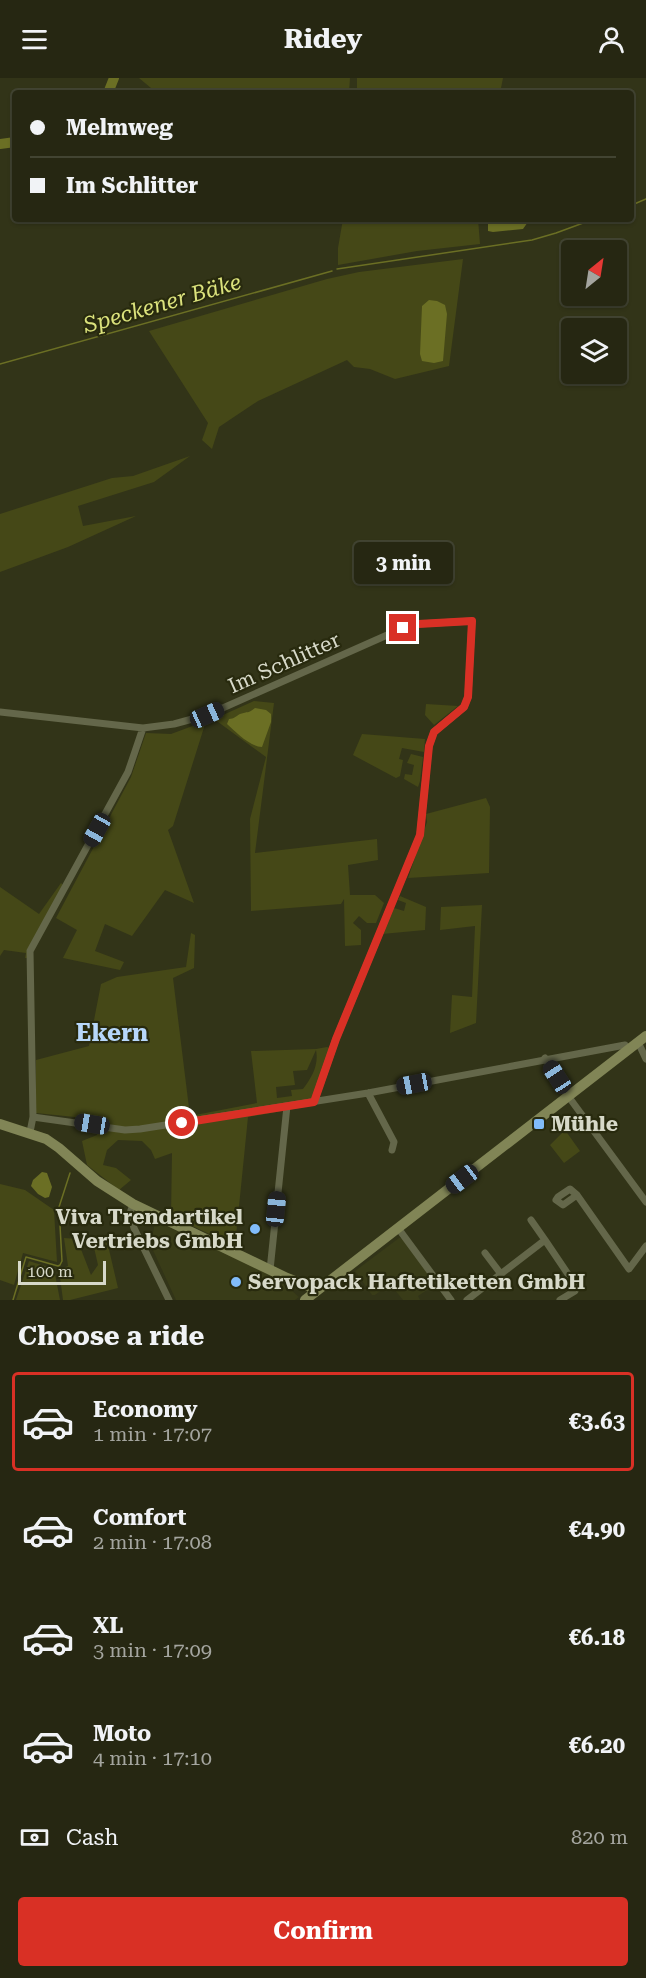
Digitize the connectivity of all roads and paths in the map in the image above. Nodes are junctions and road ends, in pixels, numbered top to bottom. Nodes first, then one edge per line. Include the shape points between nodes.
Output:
1 (0, 712) edge
2 (142, 728) junction
3 (642, 1039) edge
4 (625, 1045) dead end
5 (545, 1059) junction
6 (646, 1059) edge
7 (368, 1092) junction
8 (569, 1096) junction
9 (314, 1102) junction
10 (287, 1106) junction
11 (33, 1117) junction
12 (0, 1124) edge
13 (30, 1132) junction
14 (392, 1150) dead end
15 (577, 1195) dead end
16 (646, 1202) edge
17 (133, 1204) junction
18 (531, 1220) dead end
19 (398, 1228) junction
20 (545, 1240) junction
21 (646, 1246) edge
22 (485, 1253) dead end
23 (270, 1270) junction
24 (501, 1274) junction
25 (288, 1279) junction
26 (318, 1290) junction
27 (306, 1299) edge
28 (169, 1300) edge
29 (451, 1300) edge
30 (467, 1300) edge
31 (560, 1300) edge

1 - 2 street, Im Schlitter
2 - 9 street, Im Schlitter via 207,715 403,628 472,621 468,697 464,707 434,732 429,746 420,835
2 - 11 street via 128,772 30,951
3 - 6 street
3 - 8 main road
4 - 5 street
5 - 7 street
5 - 8 street
7 - 9 street
7 - 14 street via 394,1142
8 - 16 street
8 - 19 main road
9 - 10 street
10 - 11 street via 140,1130
10 - 23 street
11 - 13 street
12 - 13 main road
13 - 17 main road via 52,1143 97,1181
15 - 21 street via 629,1269
17 - 23 main road
17 - 28 street via 130,1213 134,1228
18 - 20 street
19 - 26 main road
19 - 29 street
20 - 24 street
20 - 31 street via 576,1286 575,1291
22 - 24 street
23 - 25 main road
24 - 30 street
25 - 26 main road
25 - 27 main road
26 - 27 main road

